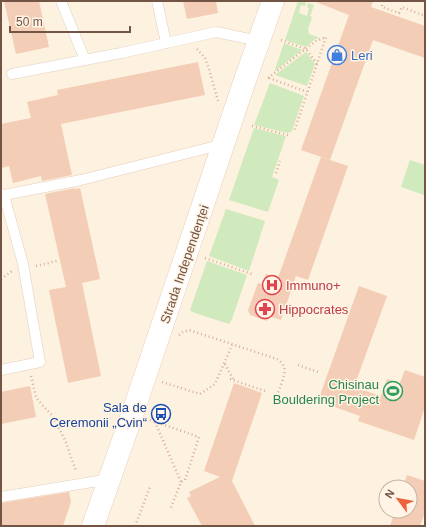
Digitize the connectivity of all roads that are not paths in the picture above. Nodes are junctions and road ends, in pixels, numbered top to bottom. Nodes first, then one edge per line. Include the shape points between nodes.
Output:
1 (61, 1) edge
2 (157, 1) edge
3 (273, 1) edge
4 (259, 41) junction
5 (166, 43) junction
6 (84, 60) junction
7 (12, 74) dead end
8 (224, 144) junction
9 (3, 194) edge
10 (1, 370) edge
11 (110, 478) junction
12 (1, 498) edge
13 (93, 526) edge

1 - 6 lane
2 - 5 lane
3 - 4 main road, Strada Independenței
4 - 5 lane via 216,32
4 - 8 main road, Strada Independenței
5 - 6 lane
6 - 7 lane
8 - 9 lane via 82,180
8 - 11 main road, Strada Independenței
9 - 10 lane via 24,269 40,362
11 - 12 lane
11 - 13 main road, Strada Independenței

